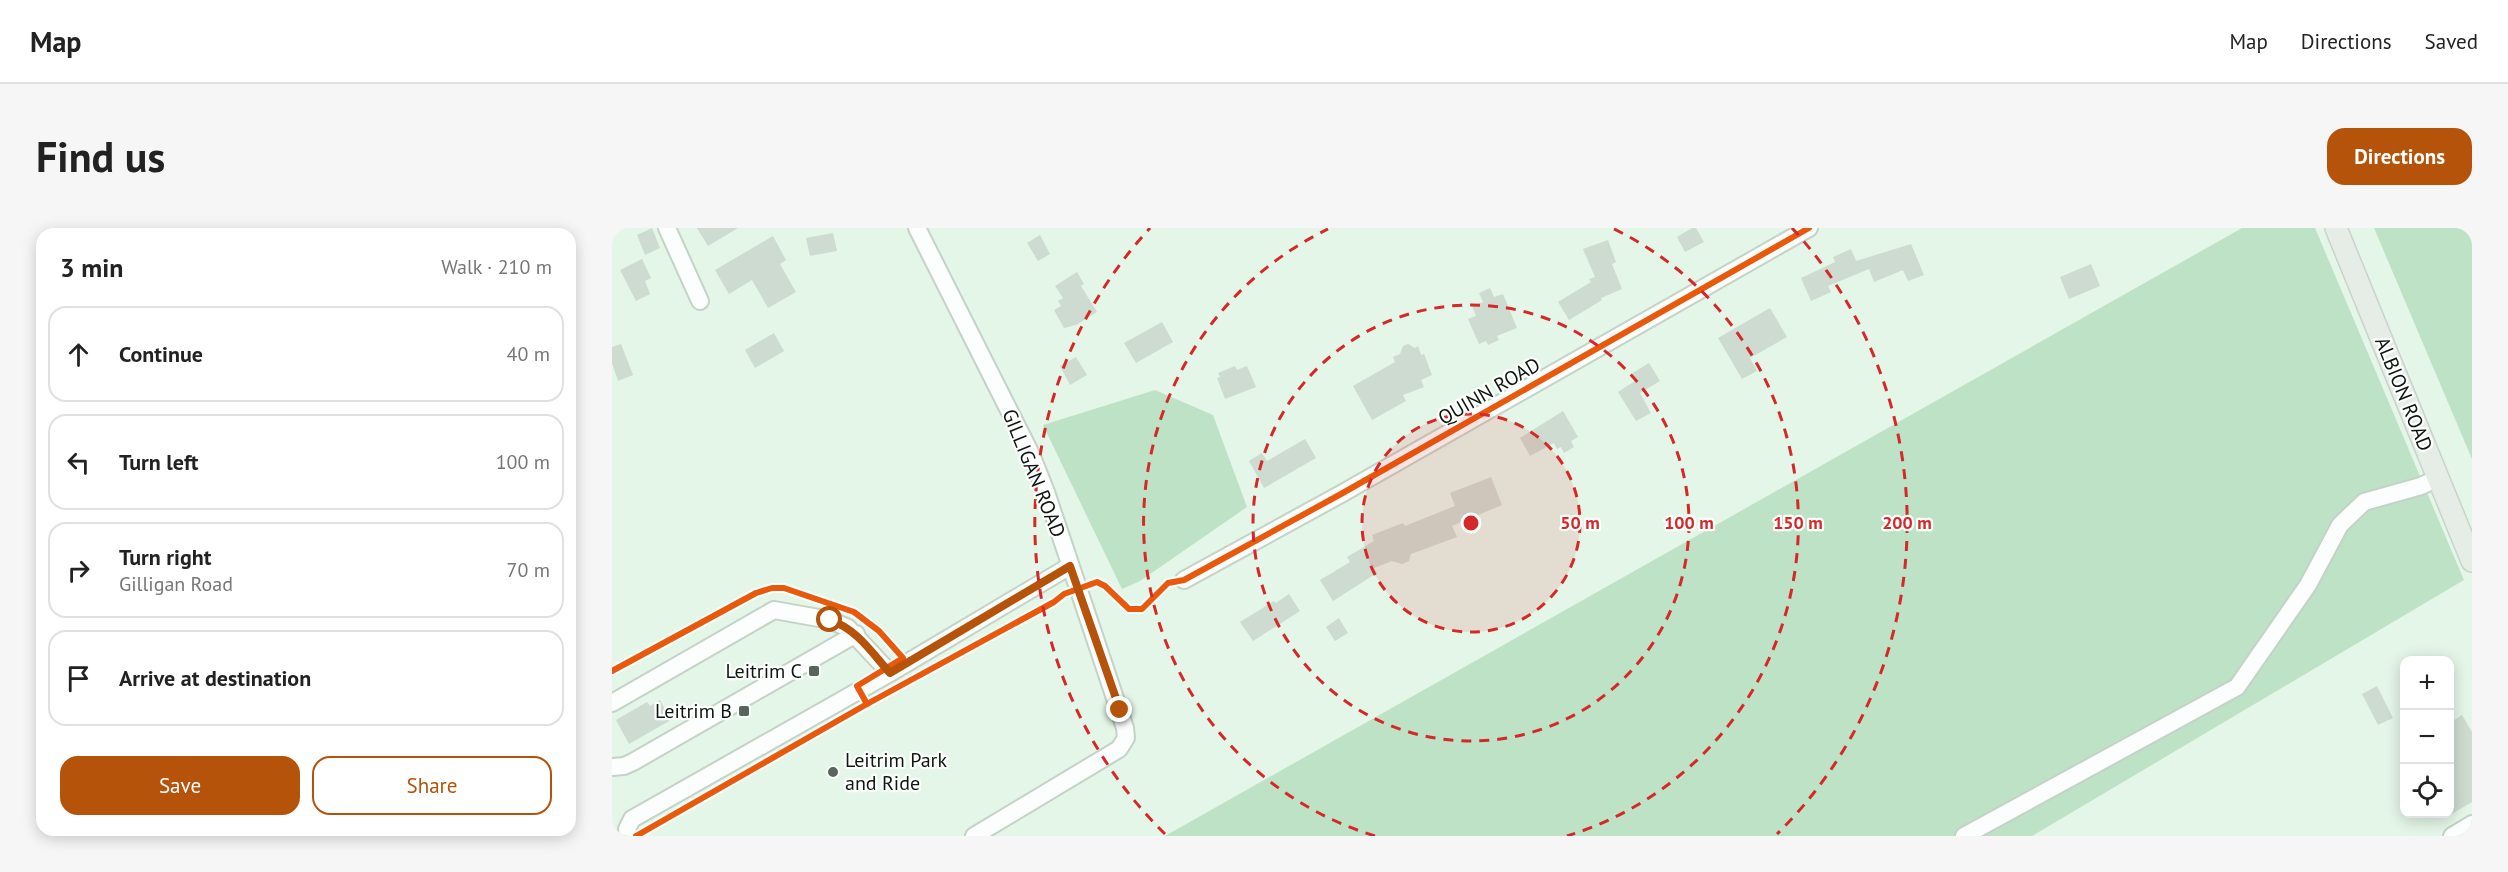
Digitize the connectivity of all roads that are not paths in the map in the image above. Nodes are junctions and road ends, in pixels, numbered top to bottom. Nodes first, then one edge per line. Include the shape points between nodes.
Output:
1 (668, 228) edge
2 (917, 228) edge
3 (1809, 228) edge
4 (2336, 228) edge
5 (700, 301) dead end
6 (2438, 478) junction
7 (2472, 561) edge
8 (1070, 566) junction
9 (1185, 580) dead end
10 (856, 634) junction
11 (890, 673) junction
12 (612, 703) edge
13 (612, 767) edge
14 (2472, 824) edge
15 (628, 836) edge
16 (974, 836) edge
17 (1964, 836) edge
18 (2452, 836) edge

1 - 5 street
2 - 8 street, GILLIGAN ROAD via 1030,452
3 - 9 street, QUINN ROAD
4 - 6 main road, ALBION ROAD
6 - 7 main road, ALBION ROAD
6 - 17 street via 2364,502 2340,525 2308,585 2237,687
8 - 11 street
8 - 16 street, GILLIGAN ROAD via 1125,728 1125,738 1119,749
10 - 11 street
10 - 12 street via 830,620 774,610
10 - 13 street via 633,762
11 - 15 street via 632,819
14 - 18 street

